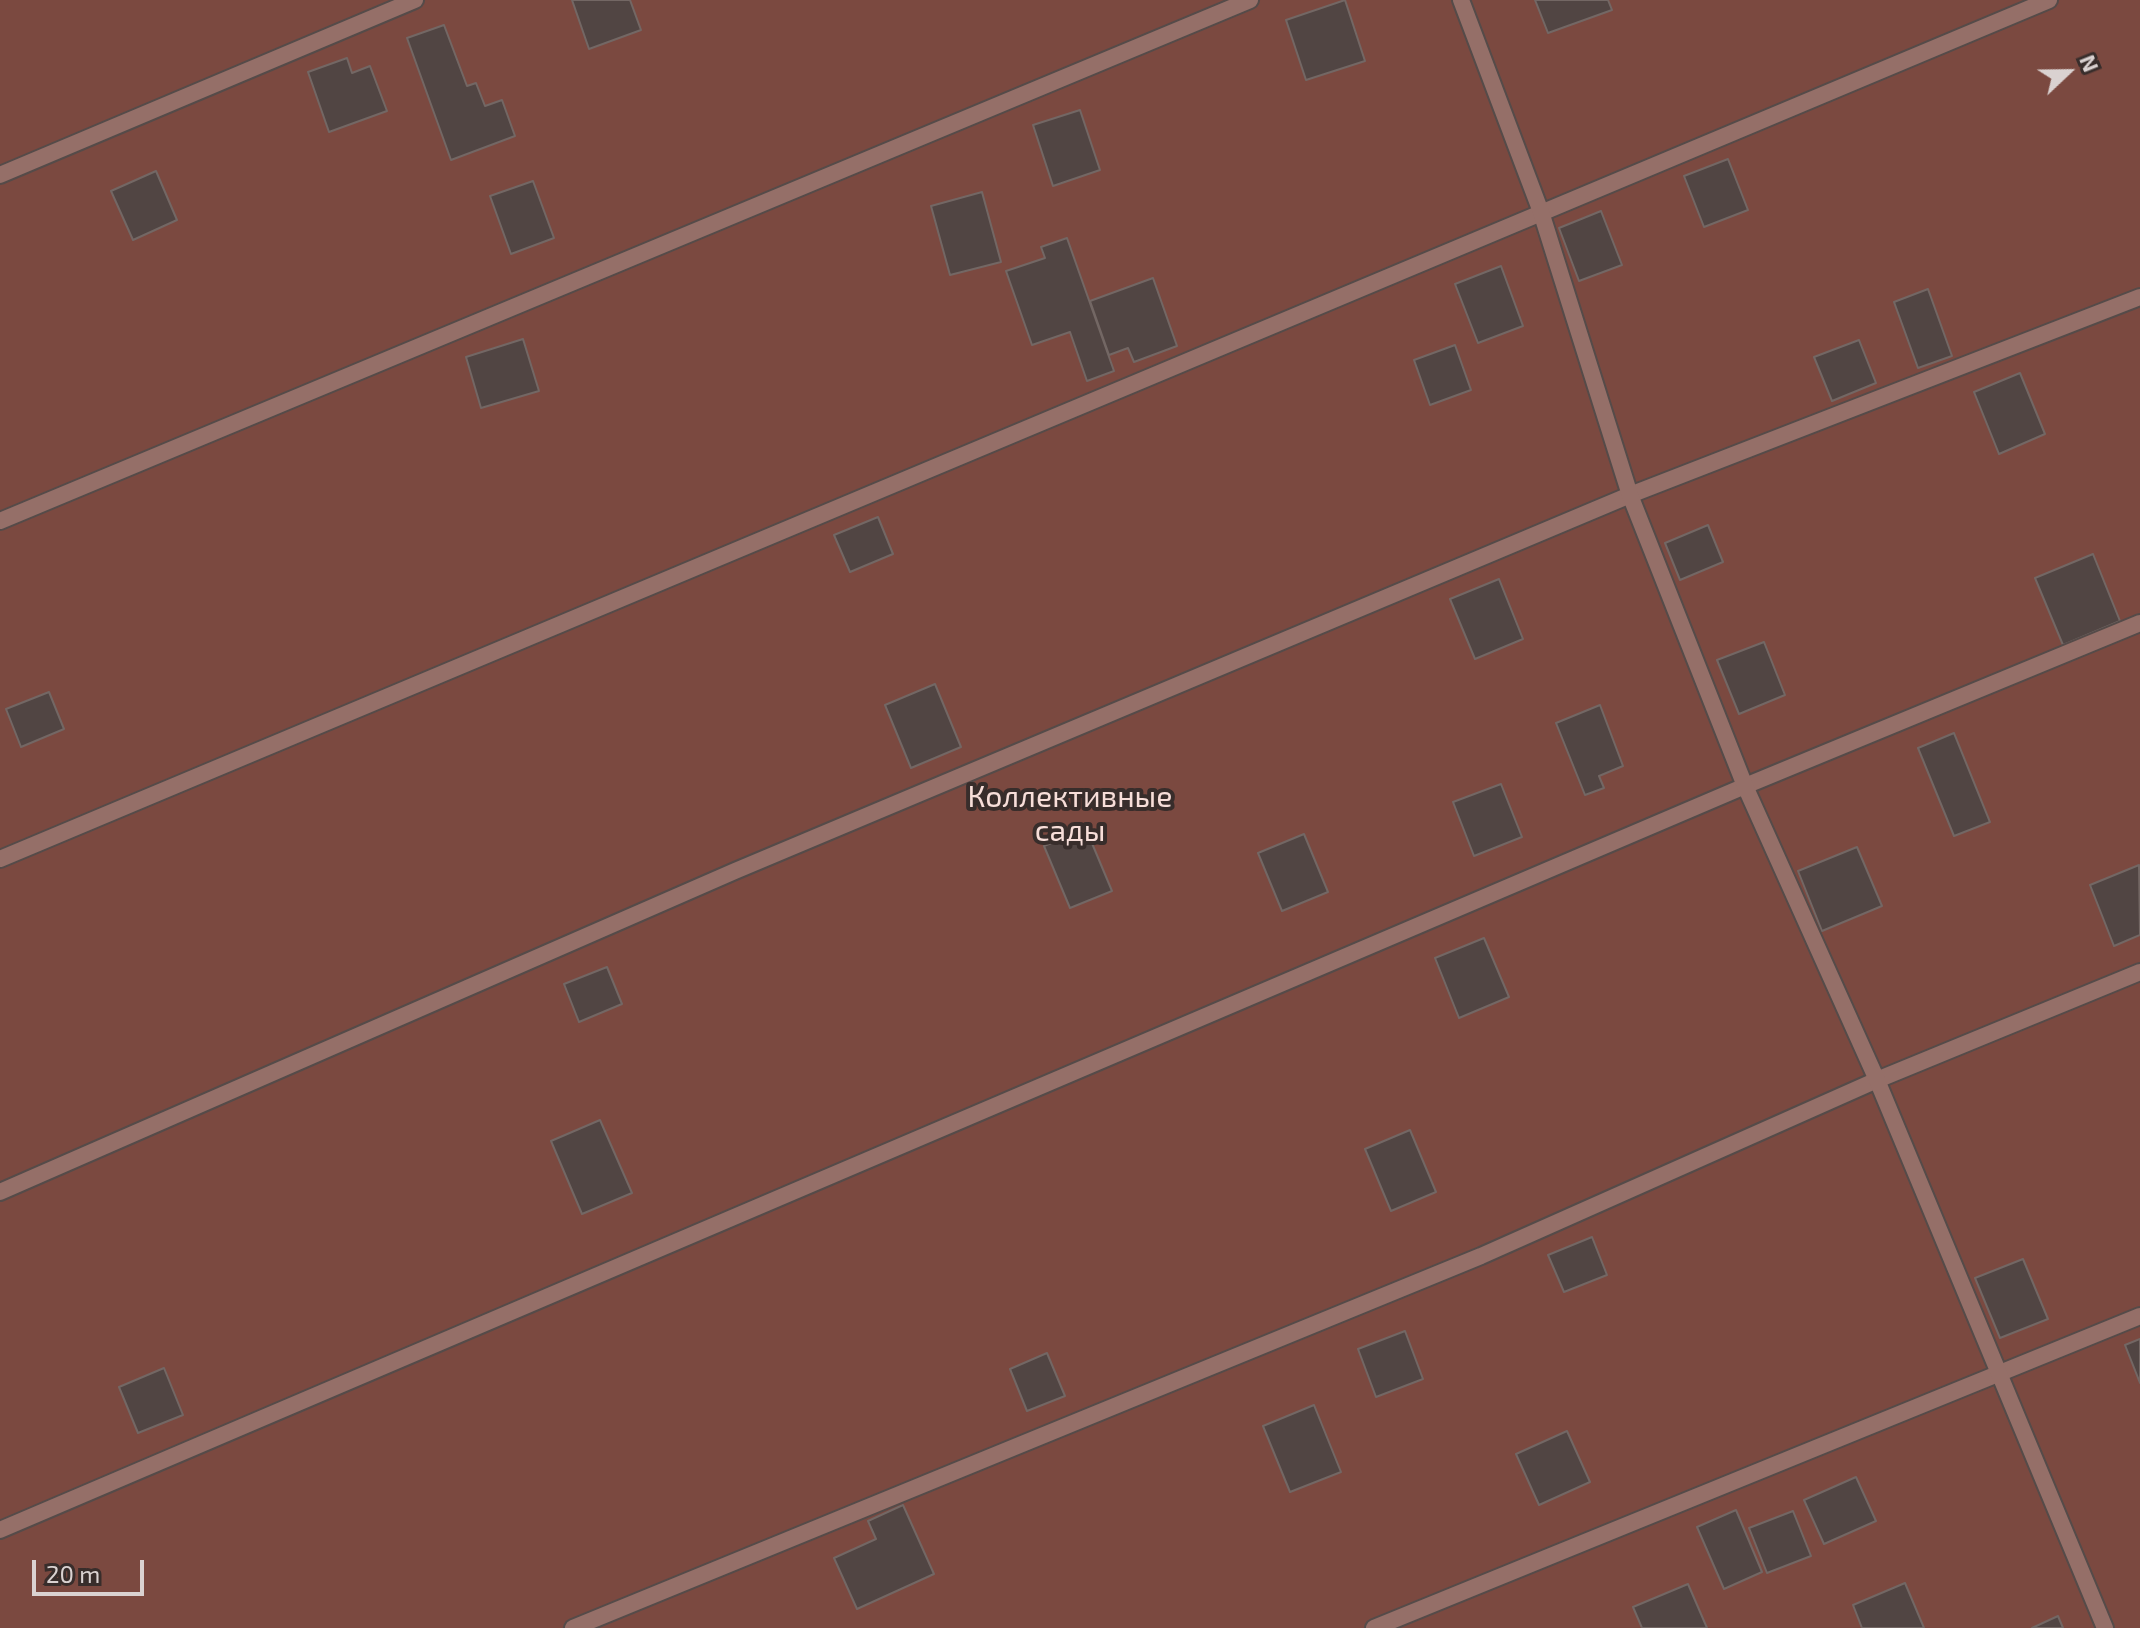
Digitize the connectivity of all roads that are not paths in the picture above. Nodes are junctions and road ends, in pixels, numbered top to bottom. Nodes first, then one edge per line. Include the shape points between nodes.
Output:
1 (415, 0) edge
2 (1250, 0) edge
3 (1461, 0) edge
4 (2049, 0) edge
5 (0, 175) edge
6 (1541, 212) junction
7 (2140, 297) edge
8 (1630, 495) junction
9 (0, 521) edge
10 (2140, 623) edge
11 (1745, 786) junction
12 (0, 859) edge
13 (2140, 972) edge
14 (1877, 1080) junction
15 (0, 1192) edge
16 (2140, 1316) edge
17 (1999, 1374) junction
18 (0, 1530) edge
19 (573, 1628) edge
20 (1374, 1628) edge
21 (2105, 1628) edge

1 - 5 street
2 - 9 street
3 - 6 street
4 - 6 street
6 - 8 street
6 - 12 street
7 - 8 street
8 - 11 street
8 - 15 street via 720,877
10 - 11 street
11 - 14 street
11 - 18 street
13 - 14 street
14 - 17 street
14 - 19 street via 1481,1256
16 - 17 street
17 - 20 street
17 - 21 street

